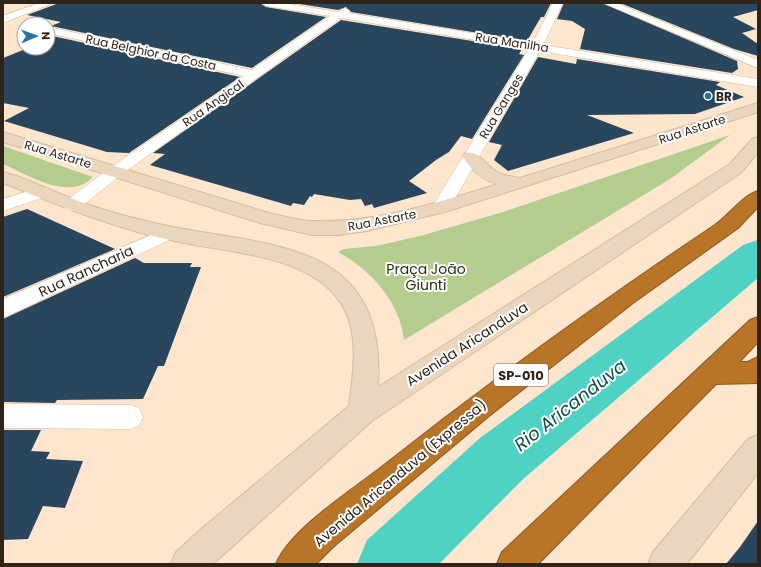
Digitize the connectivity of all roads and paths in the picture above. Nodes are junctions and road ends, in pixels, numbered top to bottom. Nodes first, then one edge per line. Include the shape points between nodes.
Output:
1 (48, 3) edge
2 (266, 3) edge
3 (331, 3) edge
4 (558, 3) edge
5 (608, 3) edge
6 (347, 9) edge
7 (3, 20) edge
8 (16, 23) edge
9 (56, 32) edge
10 (537, 46) junction
11 (734, 55) junction
12 (758, 64) edge
13 (254, 74) junction
14 (722, 76) junction
15 (758, 83) edge
16 (758, 107) edge
17 (3, 137) edge
18 (758, 142) edge
19 (471, 157) junction
20 (116, 171) junction
21 (3, 177) edge
22 (522, 183) junction
23 (41, 192) junction
24 (758, 197) edge
25 (72, 204) junction
26 (3, 205) edge
27 (440, 207) junction
28 (169, 234) junction
29 (3, 310) edge
30 (758, 327) edge
31 (758, 368) edge
32 (710, 373) junction
33 (362, 412) junction
34 (3, 416) edge
35 (130, 417) dead end
36 (758, 449) edge
37 (188, 564) edge
38 (293, 564) edge
39 (514, 564) edge
40 (665, 564) edge

1 - 7 street
2 - 6 street, Rua Manilha
3 - 6 street
4 - 10 street, Rua Ganges
5 - 11 street
6 - 10 street, Rua Manilha
6 - 13 street, Rua Angical
7 - 8 street
9 - 13 street, Rua Belghior da Costa
10 - 14 street, Rua Manilha
10 - 19 street, Rua Ganges
11 - 12 street
11 - 14 street via 752,66 754,71 745,76
13 - 20 street, Rua Angical
14 - 15 street, Rua Manilha
16 - 22 main road, Rua Astarte
17 - 20 main road, Rua Astarte
18 - 33 main road, Avenida Aricanduva via 736,168
19 - 22 main road via 491,177 500,181
19 - 27 street, Rua Ganges
20 - 25 street, Rua Angical
20 - 27 main road, Rua Astarte via 267,219 312,228 367,225
21 - 23 main road
22 - 27 main road, Rua Astarte
23 - 25 main road
23 - 26 street
24 - 38 highway, Avenida Aricanduva (Expressa) / SP-010 via 731,223 625,297 479,406 321,536
25 - 28 main road via 103,216
28 - 29 street, Rua Rancharia
28 - 33 main road via 228,243 297,261 322,272 340,286 354,304 363,326 367,352
30 - 32 highway
31 - 32 highway via 754,373
32 - 39 highway
33 - 37 main road, Avenida Aricanduva
34 - 35 street
36 - 40 main road

